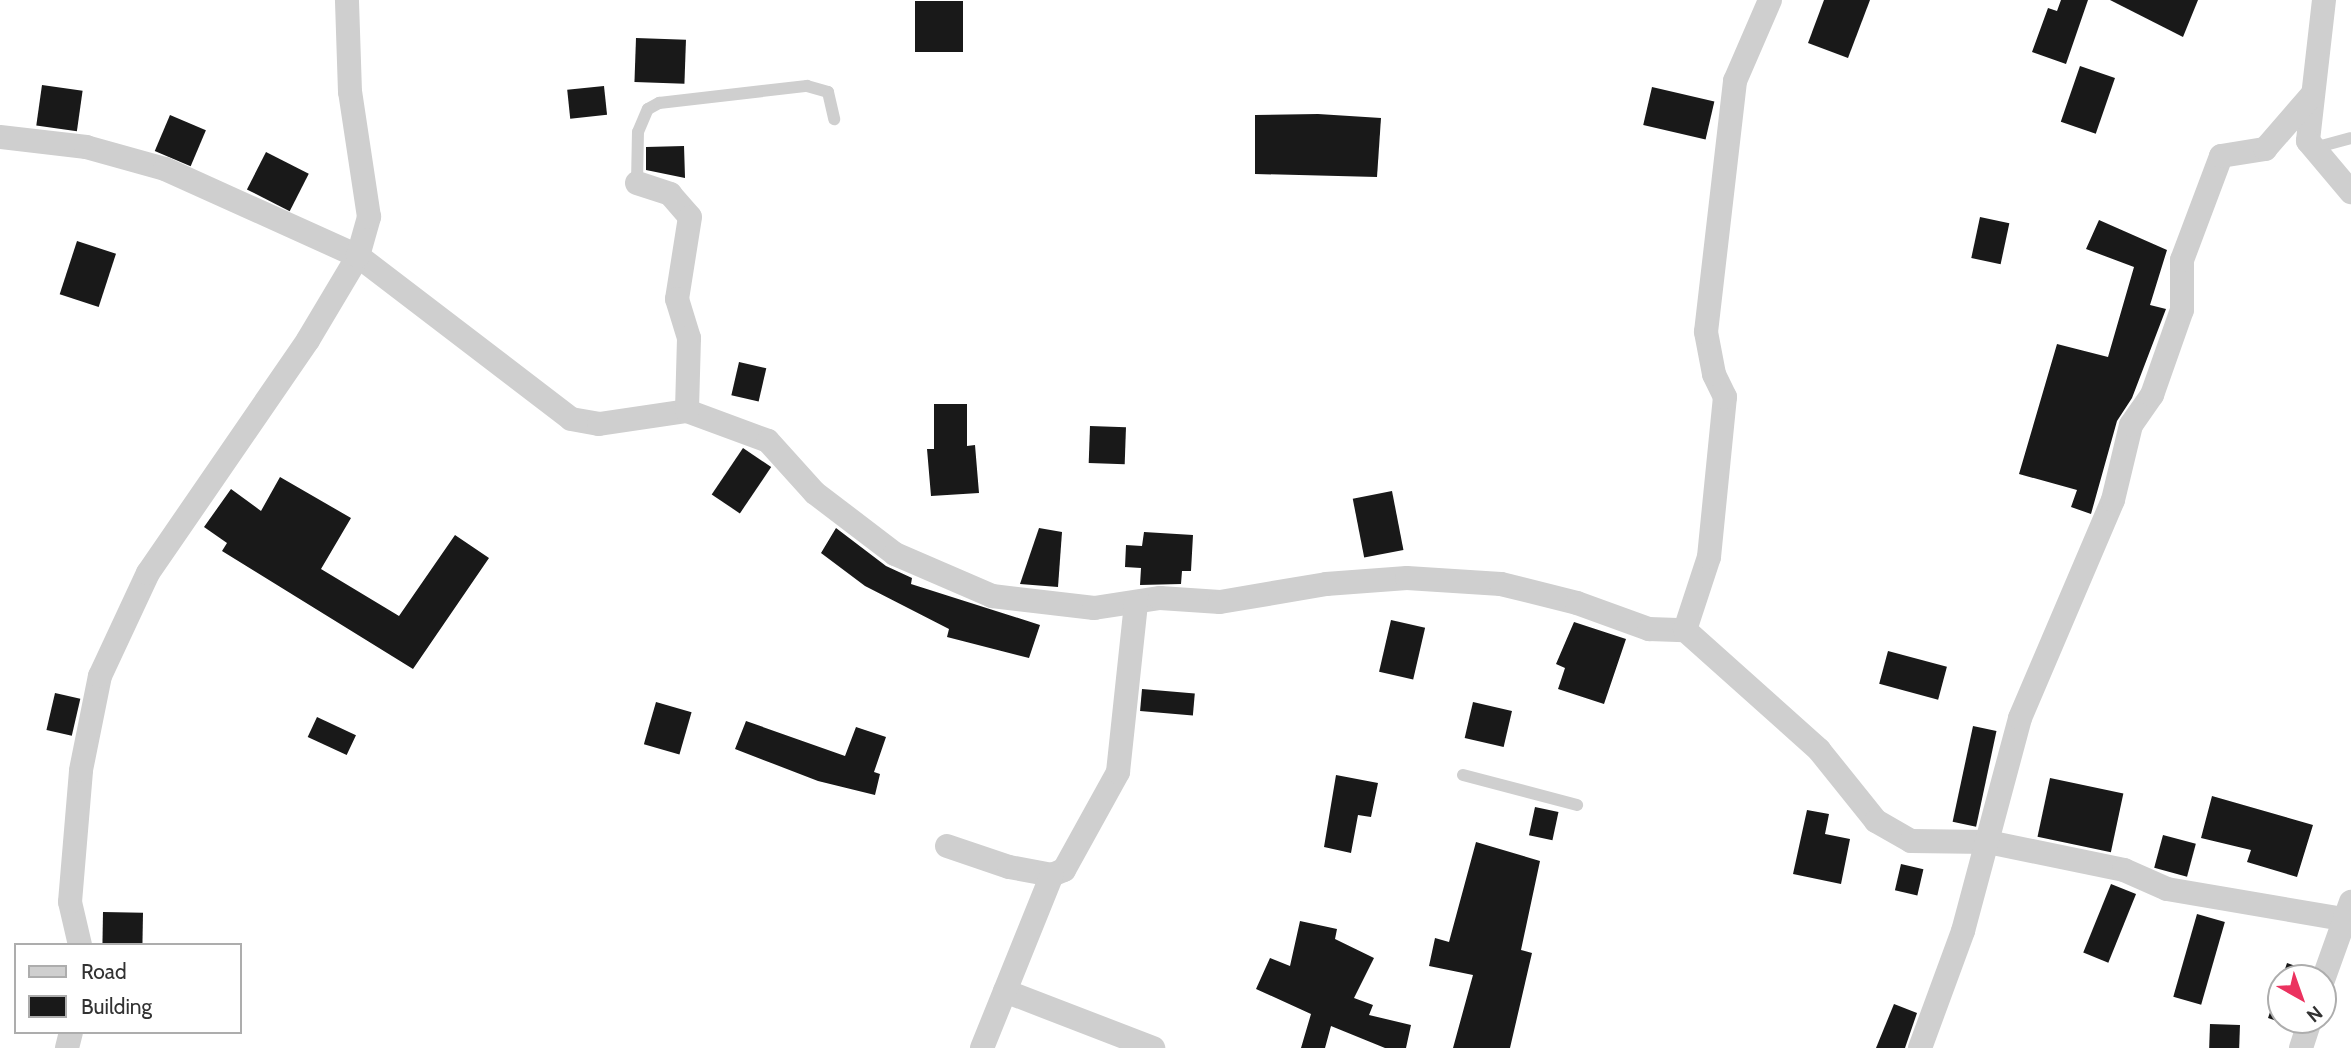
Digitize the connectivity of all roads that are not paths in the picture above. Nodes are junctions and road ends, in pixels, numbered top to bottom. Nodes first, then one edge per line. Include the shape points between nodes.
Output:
1 (347, 0) edge
2 (1770, 0) edge
3 (2324, 0) edge
4 (2312, 95) junction
5 (834, 119) dead end
6 (0, 137) edge
7 (2351, 138) edge
8 (2314, 148) junction
9 (637, 183) joint
10 (2351, 192) edge
11 (358, 256) junction
12 (687, 411) junction
13 (1136, 603) junction
14 (1685, 630) junction
15 (1463, 775) dead end
16 (1577, 805) dead end
17 (1988, 842) junction
18 (947, 846) dead end
19 (1052, 875) junction
20 (2347, 911) edge
21 (80, 943) edge
22 (2329, 964) edge
23 (1005, 991) junction
24 (982, 1048) edge
25 (1153, 1048) edge
26 (1920, 1048) edge

1 - 11 street via 350,92 369,217
2 - 14 street via 1734,81 1706,332 1714,374 1725,397 1709,556
3 - 4 street
4 - 8 street via 2308,141
4 - 17 street via 2264,149 2221,156 2182,260 2182,310 2152,395 2131,425 2113,500 2020,718
5 - 9 lane via 828,92 807,86 659,103 648,109 638,132
6 - 11 street via 86,147 165,169
7 - 8 lane
8 - 10 street
9 - 12 street via 670,194 690,217 677,299 689,338
11 - 12 street via 571,419 599,424
11 - 21 street via 308,341 148,573 100,676 82,770 70,902
12 - 13 street via 768,441 815,493 895,554 981,592 1062,606
13 - 14 street via 1160,598 1220,602 1326,584 1407,578 1501,584 1577,603 1649,629
13 - 19 street via 1118,772 1064,870
14 - 17 street via 1771,703 1889,831 1911,841
15 - 16 lane
17 - 20 street via 2124,870 2167,889
17 - 26 street via 1963,930
18 - 19 street
19 - 23 street
20 - 22 street
23 - 24 street
23 - 25 street

